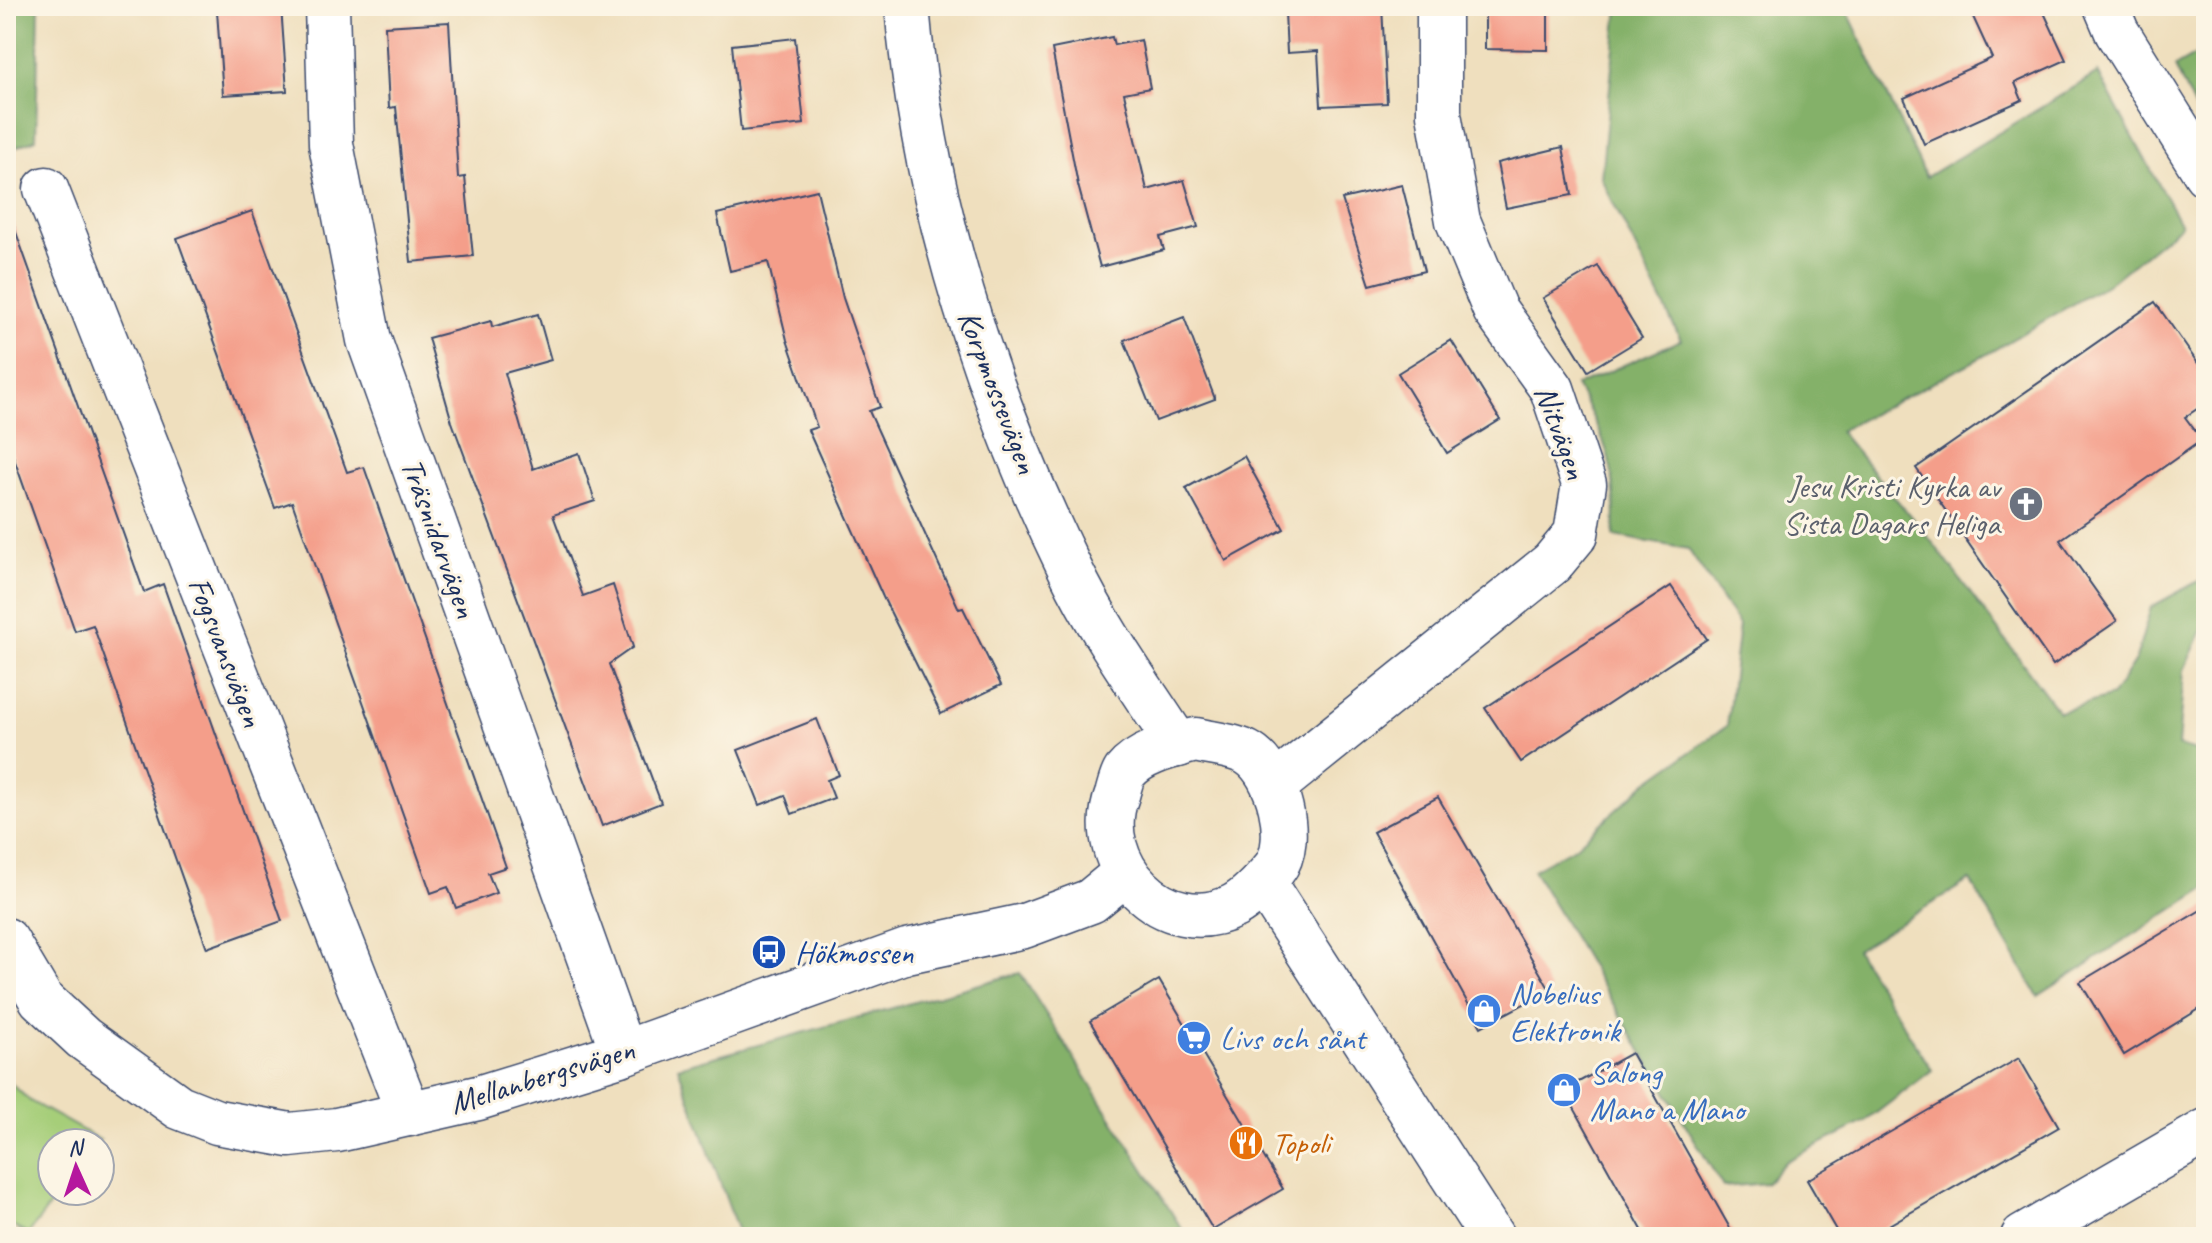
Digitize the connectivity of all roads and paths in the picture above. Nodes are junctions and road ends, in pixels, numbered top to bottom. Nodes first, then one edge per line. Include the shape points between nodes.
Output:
1 (327, 6) edge
2 (907, 6) edge
3 (1439, 6) edge
4 (2106, 6) edge
5 (2206, 174) edge
6 (46, 189) dead end
7 (1178, 745) junction
8 (1274, 786) junction
9 (1124, 874) junction
10 (1263, 882) junction
11 (6, 940) edge
12 (623, 1053) junction
13 (409, 1114) junction
14 (2206, 1131) edge
15 (1492, 1237) edge
16 (2023, 1237) edge

1 - 12 street, Träsnidarvägen via 331,144 369,340
2 - 7 street, Korpmossevägen via 925,144 977,348 1071,571
3 - 8 street, Nitvägen via 1439,114 1458,221 1495,310 1552,389 1584,484 1576,534 1552,563
4 - 5 street
6 - 13 street, Fogsvansvägen
7 - 8 street via 1196,740 1250,754
7 - 9 street via 1160,749 1125,772 1111,811 1111,833
8 - 10 street via 1284,810 1284,830 1278,864
9 - 10 street via 1165,908 1194,915 1236,905
9 - 12 street, Mellanbergsvägen via 1091,901 1024,926 907,951
10 - 15 street
11 - 13 street, Mellanbergsvägen via 41,999 83,1038 179,1107 217,1122 290,1135
12 - 13 street, Mellanbergsvägen
14 - 16 street

